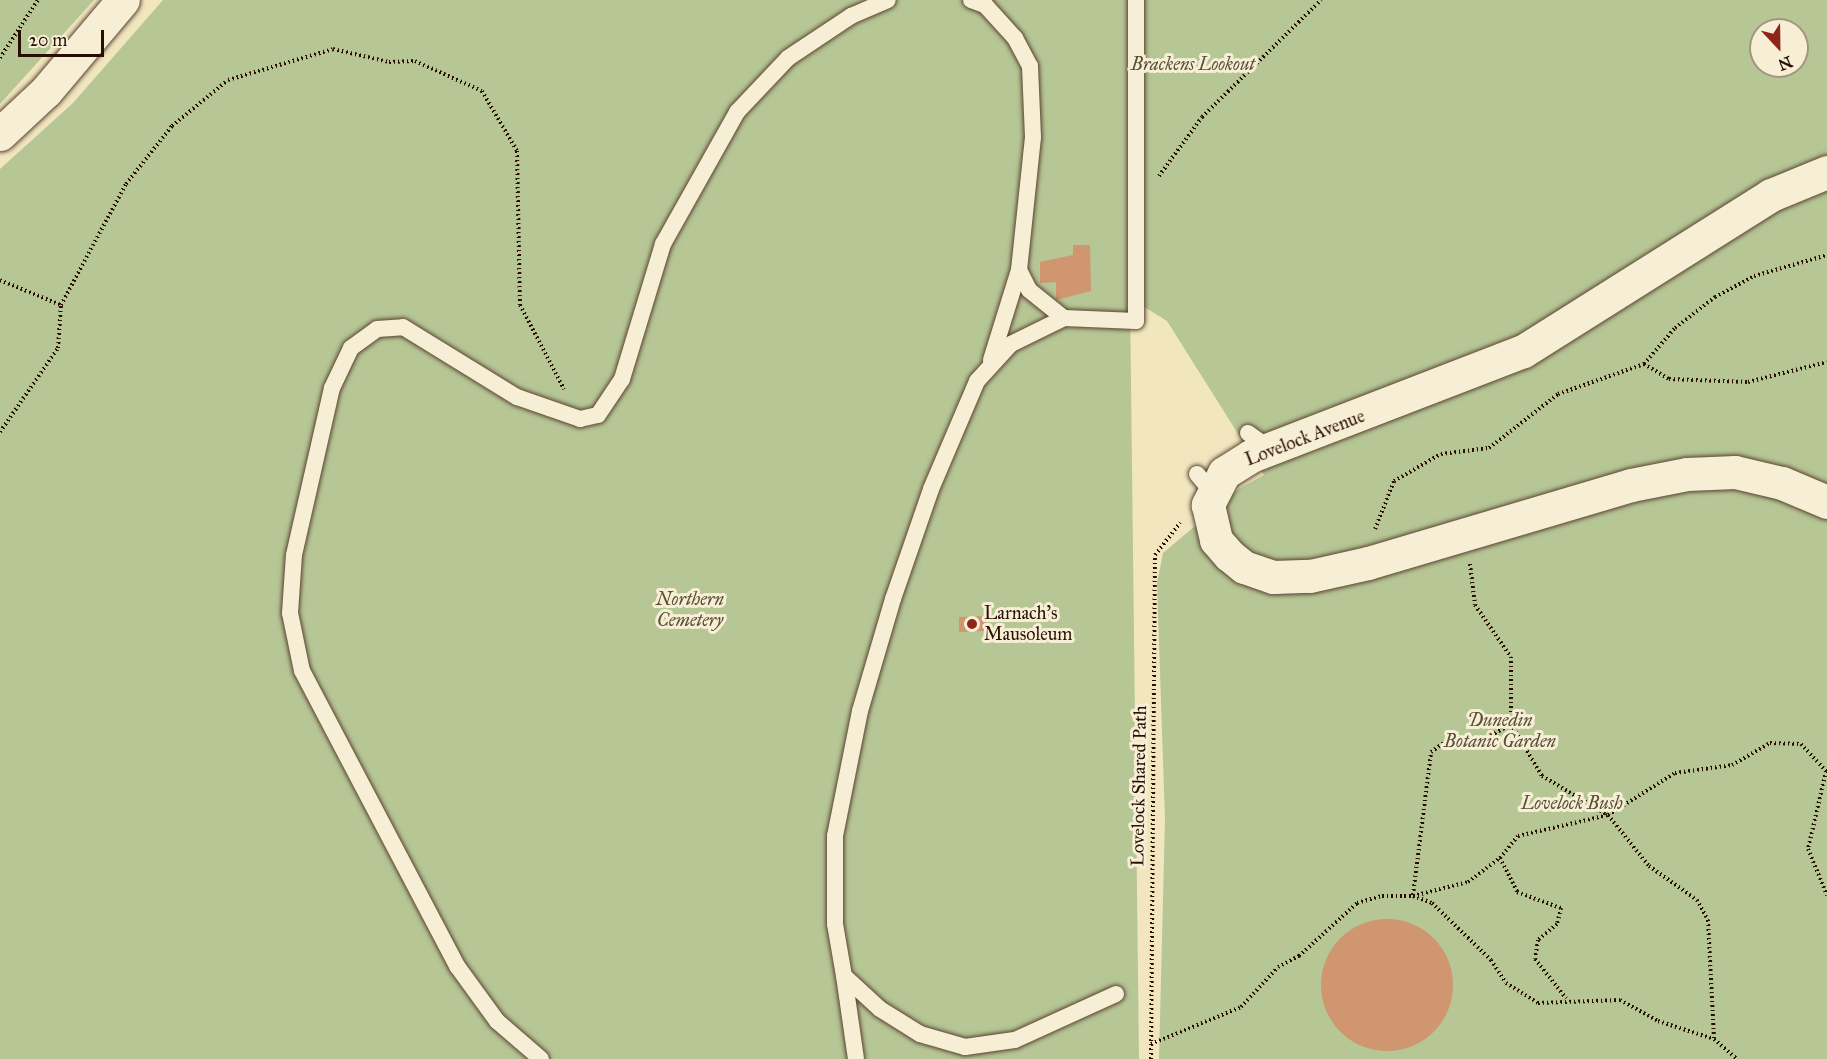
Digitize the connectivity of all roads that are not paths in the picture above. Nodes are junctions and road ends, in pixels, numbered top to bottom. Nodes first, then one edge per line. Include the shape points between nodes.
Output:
1 (123, 0) edge
2 (888, 0) edge
3 (971, 0) edge
4 (1136, 0) edge
5 (0, 134) edge
6 (1827, 172) edge
7 (1019, 270) junction
8 (1064, 318) junction
9 (991, 360) junction
10 (1827, 502) edge
11 (844, 976) junction
12 (1116, 994) dead end
13 (541, 1059) edge
14 (856, 1059) edge

1 - 5 street via 46,91
2 - 13 lane via 850,16 789,58 737,112 663,244 612,399 598,415 580,419 475,375 438,345 403,327 376,329 351,348 332,388 300,512 290,613 302,671 324,722 452,956 497,1021
3 - 7 lane via 985,5 1016,38 1030,66 1033,137
4 - 8 lane via 1136,321
6 - 10 street, Lovelock Avenue via 1771,195 1523,351 1448,385 1258,440 1224,473 1205,483 1208,516 1216,540 1244,567 1273,577 1310,576 1368,563 1631,485 1686,474 1735,472 1782,483
7 - 8 lane via 1029,290
7 - 9 lane
8 - 9 lane
9 - 11 lane via 931,489 860,711 835,836 835,924
11 - 12 lane via 880,1009 920,1034 965,1047 1015,1040
11 - 14 lane

